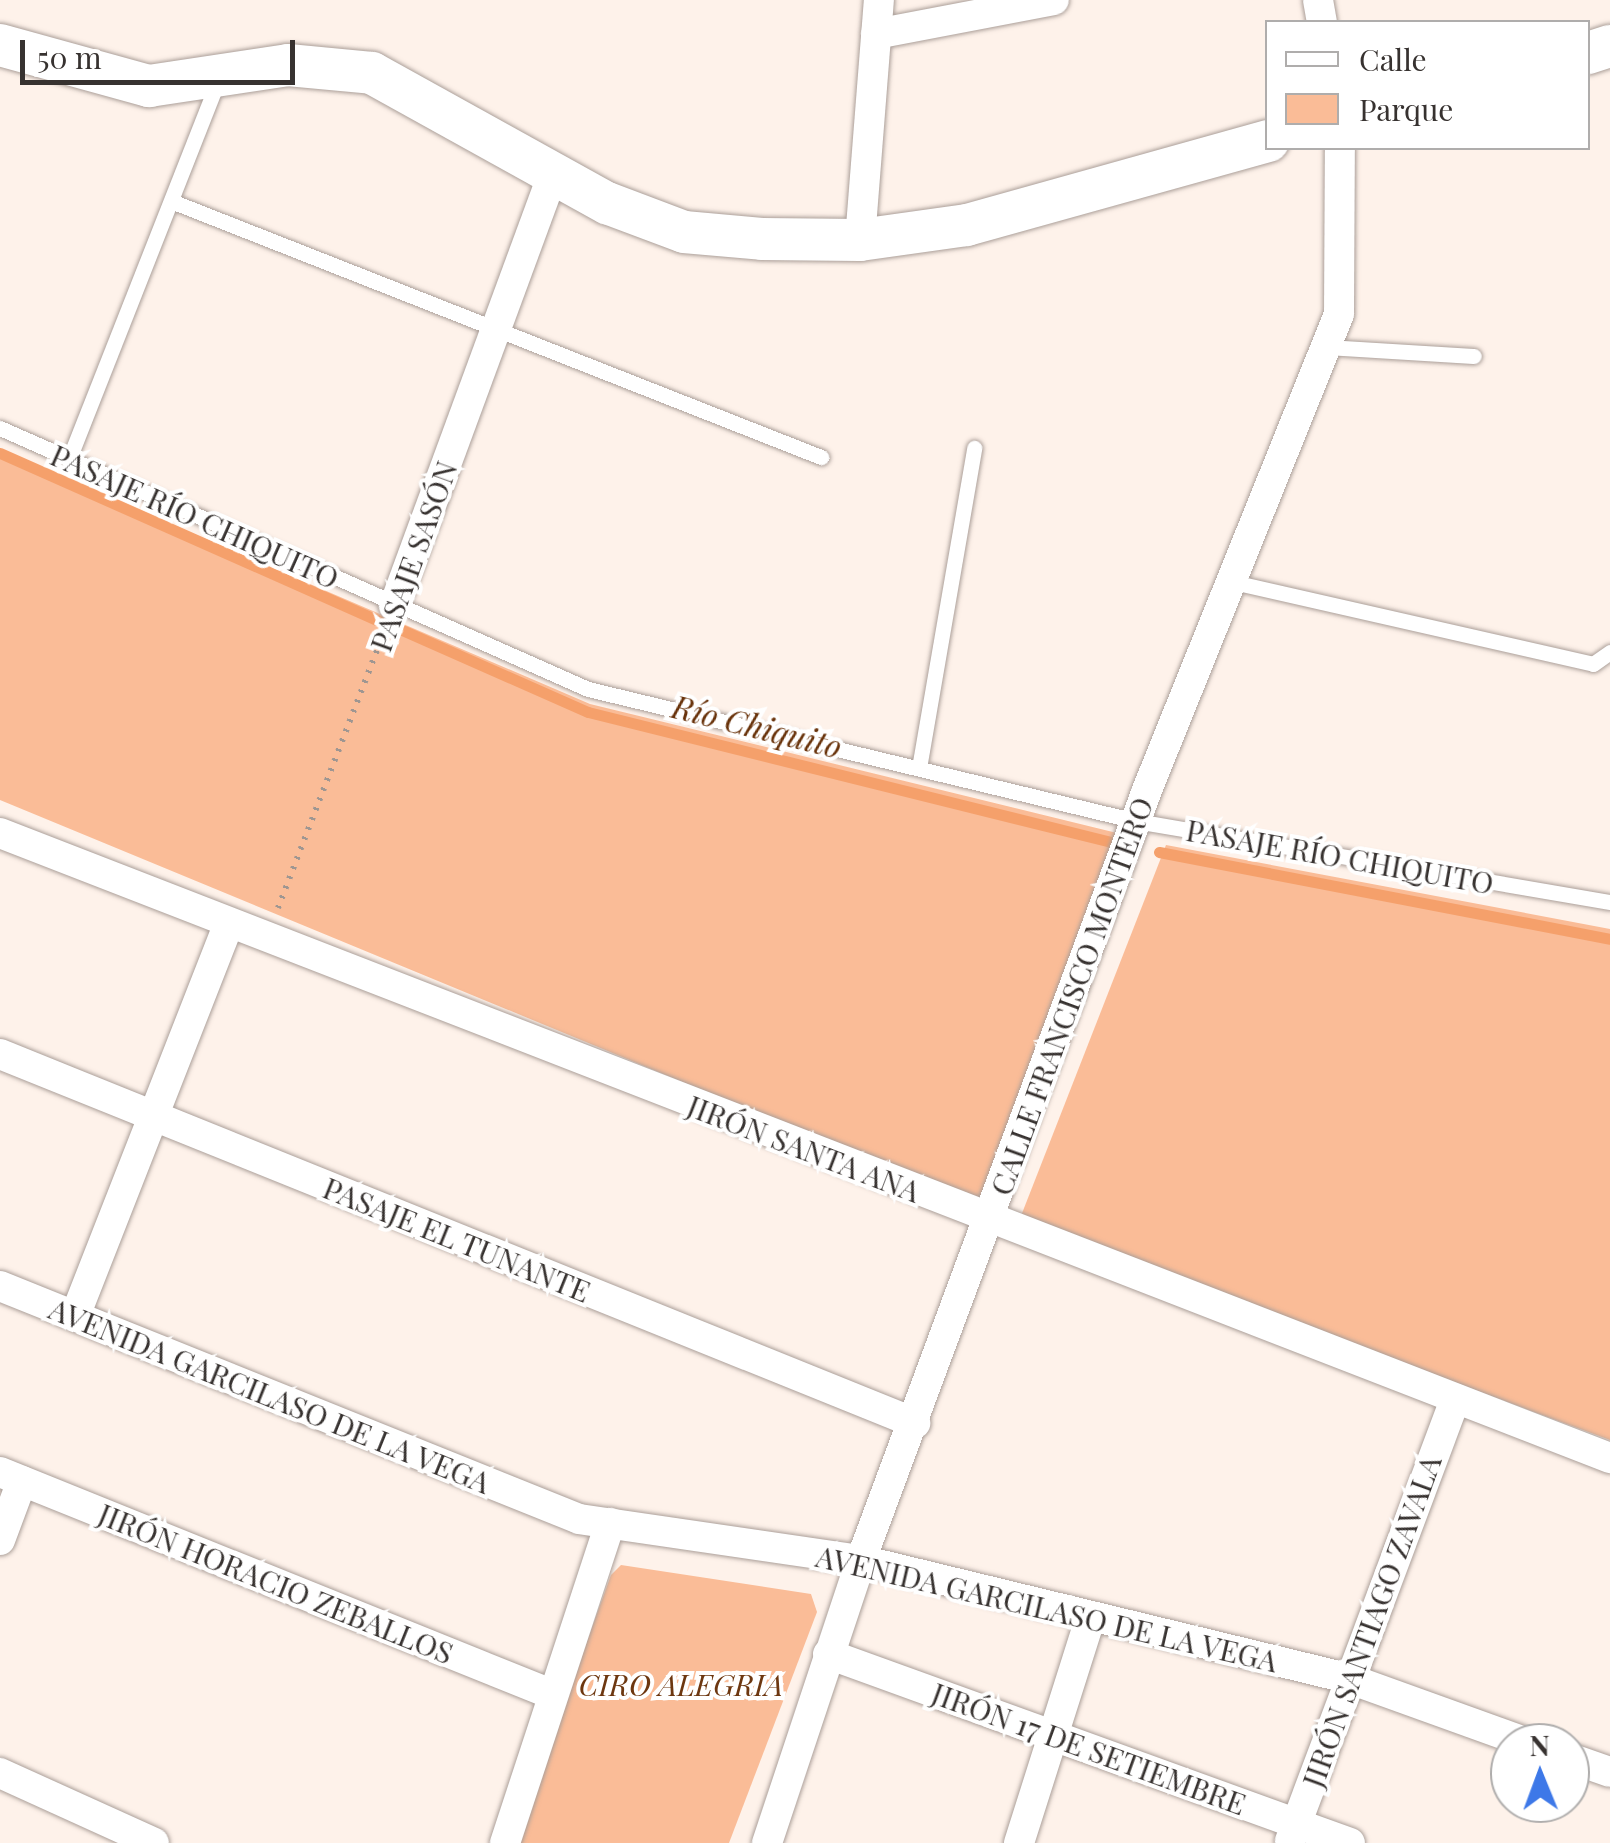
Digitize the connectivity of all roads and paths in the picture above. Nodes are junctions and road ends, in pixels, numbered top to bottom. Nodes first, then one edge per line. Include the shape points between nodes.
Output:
1 (879, 0) edge
2 (1054, 0) edge
3 (876, 34) junction
4 (0, 45) edge
5 (218, 80) junction
6 (1265, 142) edge
7 (1340, 150) edge
8 (552, 173) junction
9 (171, 201) junction
10 (860, 240) junction
11 (498, 324) junction
12 (1326, 347) junction
13 (1474, 356) dead end
14 (0, 428) edge
15 (974, 448) dead end
16 (821, 457) dead end
17 (70, 459) junction
18 (1233, 582) junction
19 (394, 606) junction
20 (1610, 652) edge
21 (918, 768) junction
22 (1136, 820) junction
23 (0, 834) edge
24 (1610, 902) edge
25 (229, 923) junction
26 (266, 938) junction
27 (0, 1054) edge
28 (155, 1117) junction
29 (988, 1220) junction
30 (0, 1286) edge
31 (75, 1316) junction
32 (1455, 1399) junction
33 (915, 1423) junction
34 (1610, 1458) edge
35 (11, 1476) edge
36 (610, 1524) junction
37 (0, 1540) edge
38 (861, 1560) junction
39 (1091, 1616) junction
40 (828, 1654) junction
41 (1347, 1678) junction
42 (551, 1694) junction
43 (1490, 1729) edge
44 (1052, 1734) junction
45 (0, 1773) edge
46 (1293, 1833) edge
47 (154, 1843) edge
48 (505, 1843) edge
49 (766, 1843) edge
50 (1020, 1843) edge
51 (1350, 1843) edge

1 - 3 street
2 - 3 street
3 - 10 street
4 - 5 street via 149,86
5 - 8 street via 288,65 372,73
5 - 9 lane
6 - 10 street via 968,225
7 - 12 street, CALLE FRANCISCO MONTERO via 1339,314
8 - 10 street via 684,232
8 - 11 street, PASAJE SASÓN
9 - 11 lane
9 - 17 lane
11 - 16 lane
11 - 19 street, PASAJE SASÓN
12 - 13 lane
12 - 18 street, CALLE FRANCISCO MONTERO
14 - 17 lane, PASAJE RÍO CHIQUITO
15 - 21 lane
17 - 19 lane, PASAJE RÍO CHIQUITO
18 - 20 lane via 1594,664
18 - 22 street, CALLE FRANCISCO MONTERO
19 - 21 lane, PASAJE RÍO CHIQUITO via 588,689
19 - 26 path, PASAJE SASÓN
21 - 22 lane, PASAJE RÍO CHIQUITO
22 - 24 lane, PASAJE RÍO CHIQUITO
22 - 29 street, CALLE FRANCISCO MONTERO
23 - 25 street, JIRÓN SANTA ANA
25 - 26 street, JIRÓN SANTA ANA
25 - 28 street
26 - 29 street, JIRÓN SANTA ANA
27 - 28 street, PASAJE EL TUNANTE
28 - 31 street
28 - 33 street, PASAJE EL TUNANTE
29 - 32 street, JIRÓN SANTA ANA
29 - 33 street, CALLE FRANCISCO MONTERO
30 - 31 street, AVENIDA GARCILASO DE LA VEGA
31 - 36 street, AVENIDA GARCILASO DE LA VEGA via 579,1519
32 - 34 street, JIRÓN SANTA ANA
32 - 41 street, JIRÓN SANTIAGO ZAVALA
33 - 38 street, CALLE FRANCISCO MONTERO
35 - 37 street
35 - 42 street, JIRÓN HORACIO ZEBALLOS
36 - 38 street, AVENIDA GARCILASO DE LA VEGA
36 - 42 street
38 - 39 street, AVENIDA GARCILASO DE LA VEGA
38 - 40 street, CALLE FRANCISCO MONTERO
39 - 41 street, AVENIDA GARCILASO DE LA VEGA
39 - 44 street
40 - 44 street, JIRÓN 17 DE SETIEMBRE
40 - 49 street, CALLE FRANCISCO MONTERO
41 - 43 street, AVENIDA GARCILASO DE LA VEGA
41 - 46 street, JIRÓN SANTIAGO ZAVALA
42 - 48 street
44 - 46 street, JIRÓN 17 DE SETIEMBRE
44 - 50 street
45 - 47 street
46 - 51 street, JIRÓN 17 DE SETIEMBRE

